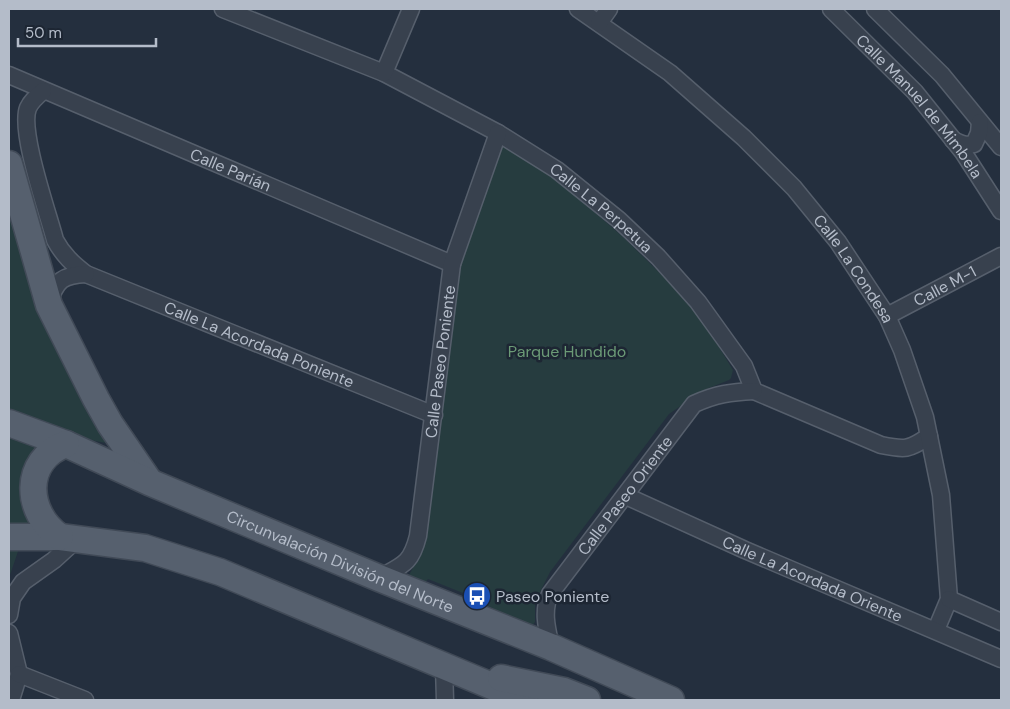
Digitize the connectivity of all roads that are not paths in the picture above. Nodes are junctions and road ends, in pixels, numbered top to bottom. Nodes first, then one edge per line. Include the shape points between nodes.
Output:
1 (223, 9) edge
2 (411, 9) edge
3 (578, 9) edge
4 (609, 9) edge
5 (831, 9) edge
6 (875, 9) edge
7 (599, 23) junction
8 (384, 73) junction
9 (9, 75) edge
10 (43, 91) junction
11 (980, 122) junction
12 (498, 133) junction
13 (953, 140) junction
14 (1001, 149) edge
15 (9, 164) edge
16 (972, 167) junction
17 (1001, 211) edge
18 (1001, 256) edge
19 (452, 264) junction
20 (86, 274) junction
21 (49, 305) junction
22 (887, 316) junction
23 (754, 391) junction
24 (434, 415) junction
25 (9, 423) edge
26 (930, 436) junction
27 (66, 444) junction
28 (149, 482) junction
29 (626, 496) junction
30 (9, 537) edge
31 (69, 538) junction
32 (379, 578) junction
33 (949, 598) junction
34 (9, 615) edge
35 (1001, 622) edge
36 (936, 630) junction
37 (9, 633) edge
38 (550, 648) junction
39 (1001, 659) edge
40 (444, 667) junction
41 (19, 674) junction
42 (11, 700) edge
43 (84, 700) edge
44 (445, 700) edge
45 (524, 700) edge
46 (587, 700) edge
47 (671, 700) edge

1 - 8 street, Calle La Perpetua
2 - 8 street
3 - 7 street, Calle La Condesa
4 - 7 street
5 - 13 street, Calle Manuel de Mimbela via 915,92
6 - 11 street, Calle Manuel de Mimbela via 942,75
7 - 22 street, Calle La Condesa via 670,73 744,138 794,188 838,242
8 - 12 street, Calle La Perpetua
9 - 10 street, Calle Parián
10 - 19 street, Calle Parián
10 - 20 street via 27,109 27,141 55,240 61,252
11 - 13 street via 980,133 974,144
11 - 14 street, Calle Manuel de Mimbela
12 - 19 street, Calle Paseo Poniente
12 - 23 street, Calle La Perpetua via 557,170 619,220 658,257 698,302 744,366
13 - 16 street, Calle Manuel de Mimbela
14 - 16 street via 980,149
15 - 21 main road
16 - 17 street, Calle Manuel de Mimbela
18 - 22 street, Calle M-1
19 - 24 street, Calle Paseo Poniente
20 - 21 street via 73,274 57,283
20 - 24 street, Calle La Acordada Poniente
21 - 28 main road via 110,424
22 - 26 street, Calle La Condesa via 902,350
23 - 26 street via 881,445 914,447
23 - 29 street, Calle Paseo Oriente via 729,392 694,404
24 - 32 street, Calle Paseo Poniente via 414,552 400,567
25 - 27 main road, Circunvalación División del Norte
26 - 33 street, Calle La Condesa via 941,495
27 - 28 main road, Circunvalación División del Norte
27 - 31 main road via 54,448 46,456 35,476 33,497 39,516 52,531
28 - 32 main road, Circunvalación División del Norte
29 - 36 street, Calle La Acordada Oriente
29 - 38 street, Calle Paseo Oriente via 546,602
30 - 31 main road
31 - 34 street via 54,560 23,582 12,598
31 - 40 main road via 146,548 220,572
32 - 38 main road, Circunvalación División del Norte
33 - 35 street
33 - 36 street, Calle La Condesa
36 - 39 street, Calle La Acordada Oriente
37 - 41 street
38 - 47 main road, Circunvalación División del Norte
40 - 44 street
40 - 45 main road
40 - 46 main road via 564,691
41 - 42 street
41 - 43 street

